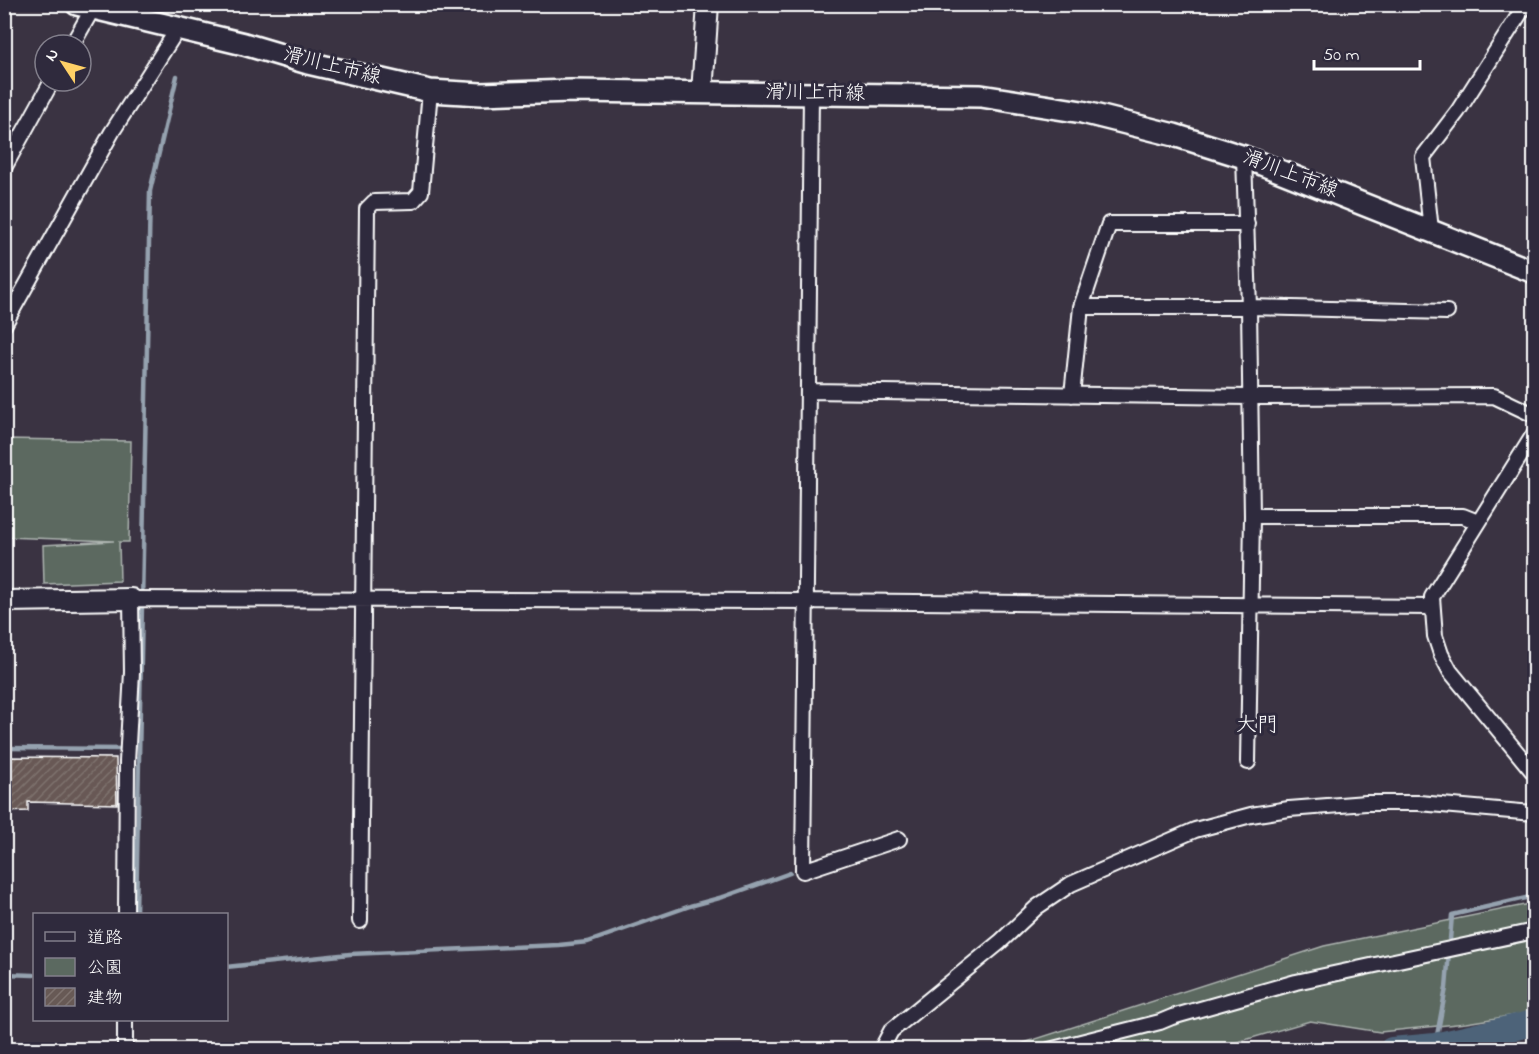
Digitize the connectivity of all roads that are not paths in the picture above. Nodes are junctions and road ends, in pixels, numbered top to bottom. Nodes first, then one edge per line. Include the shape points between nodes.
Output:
1 (708, 4) edge
2 (1526, 4) edge
3 (85, 7) edge
4 (177, 30) junction
5 (76, 33) edge
6 (429, 91) junction
7 (45, 93) edge
8 (702, 93) junction
9 (811, 94) junction
10 (1244, 157) junction
11 (4, 168) edge
12 (1246, 224) junction
13 (1431, 230) junction
14 (1534, 272) edge
15 (1081, 307) junction
16 (1249, 307) junction
17 (1447, 312) dead end
18 (4, 325) edge
19 (809, 391) junction
20 (1072, 394) junction
21 (1250, 397) junction
22 (1534, 415) edge
23 (1534, 434) edge
24 (1252, 516) junction
25 (1478, 522) junction
26 (131, 599) junction
27 (363, 599) junction
28 (4, 601) edge
29 (807, 602) junction
30 (1250, 606) junction
31 (1432, 607) junction
32 (1248, 762) dead end
33 (1534, 773) edge
34 (1534, 813) edge
35 (898, 839) dead end
36 (126, 913) edge
37 (360, 921) dead end
38 (1534, 931) edge
39 (125, 1021) edge
40 (125, 1050) edge
41 (881, 1050) edge
42 (1049, 1050) edge

1 - 8 street
2 - 13 street via 1458,111 1423,157
3 - 4 main road, 滑川上市線
3 - 5 street
4 - 6 main road, 滑川上市線
4 - 18 street via 112,132
6 - 8 main road, 滑川上市線
6 - 27 street via 421,192 413,201 374,202 367,209
7 - 11 street
8 - 9 main road, 滑川上市線
9 - 10 main road, 滑川上市線 via 981,96 1011,100 1124,122
9 - 19 street
10 - 12 street
10 - 13 main road, 滑川上市線
12 - 15 street via 1109,224
12 - 16 street
13 - 14 main road, 滑川上市線
15 - 16 street
15 - 20 street
16 - 17 street
16 - 21 street
19 - 20 street
19 - 29 street
20 - 21 street
21 - 22 street via 1494,396
21 - 24 street
23 - 25 street
24 - 25 street via 1463,516
24 - 30 street
25 - 31 street via 1435,591
26 - 27 street
26 - 28 street
26 - 36 street
27 - 29 street
27 - 37 street
29 - 30 street
29 - 35 street via 803,871
30 - 31 street
30 - 32 street
31 - 33 street via 1435,636 1450,671
34 - 41 street via 1419,802 1366,803 1251,815 1195,830 1071,884 891,1031
38 - 42 street via 1296,982
39 - 40 street

